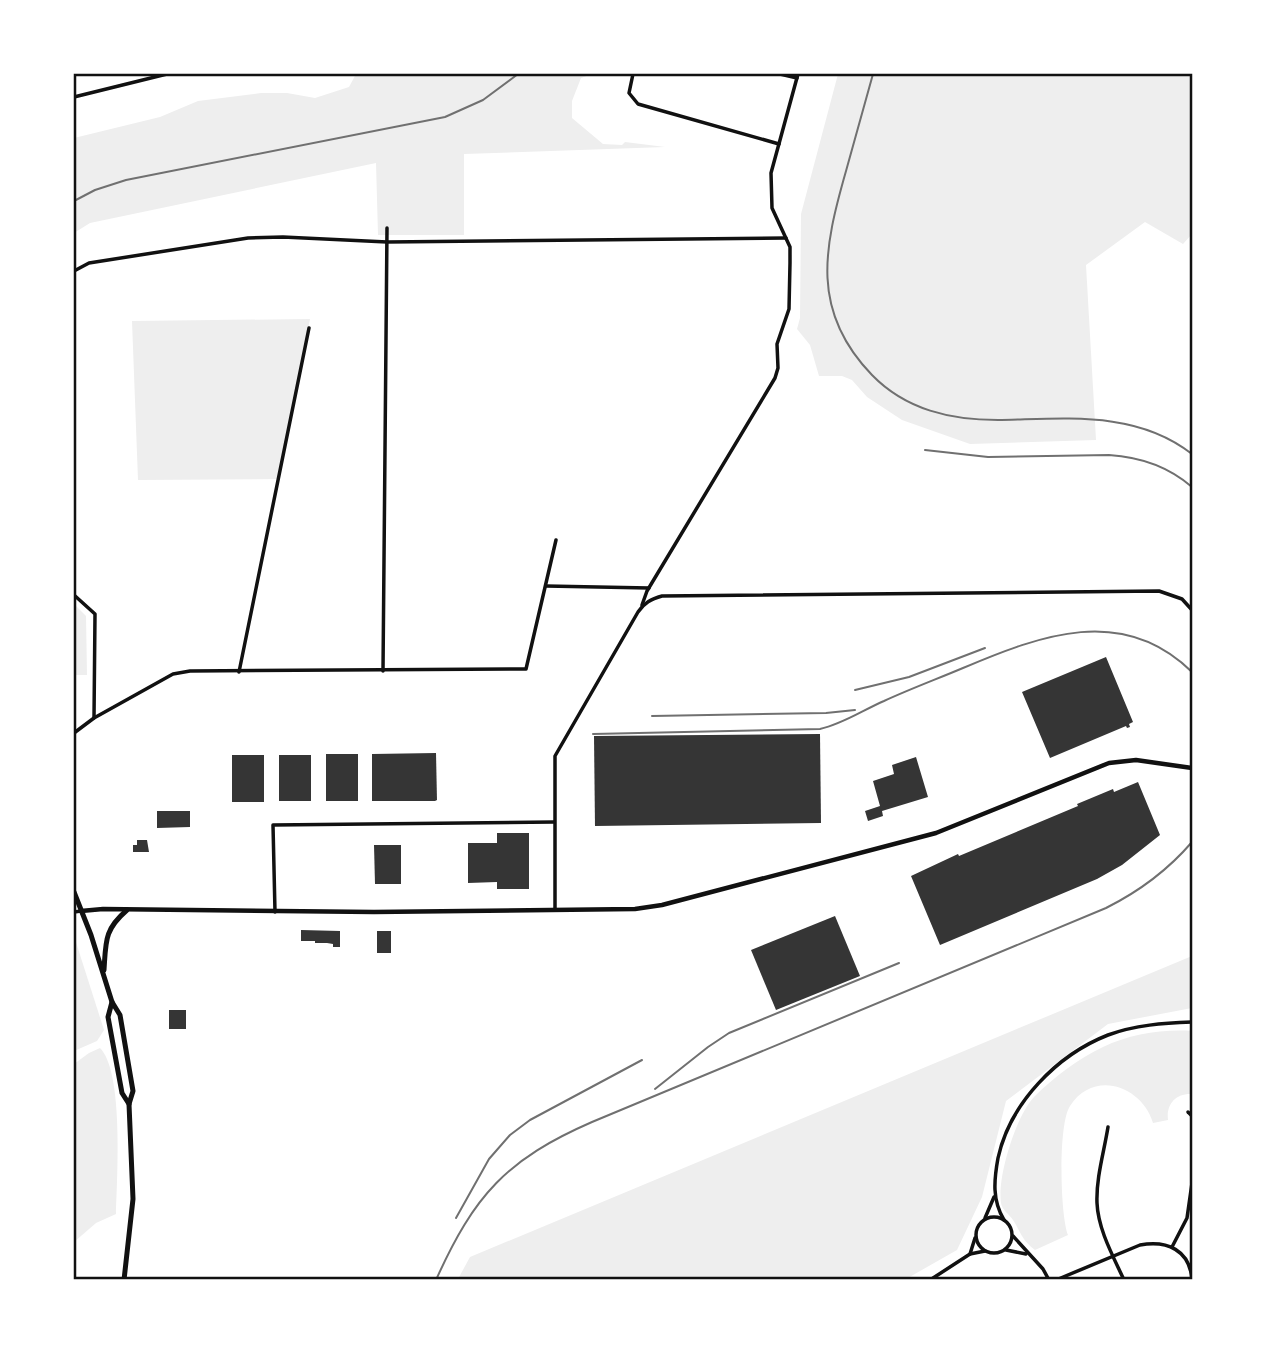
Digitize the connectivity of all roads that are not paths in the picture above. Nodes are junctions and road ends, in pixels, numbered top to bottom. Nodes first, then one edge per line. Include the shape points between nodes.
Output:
1 (167, 74) edge
2 (633, 74) edge
3 (780, 74) edge
4 (798, 76) edge
5 (74, 97) edge
6 (779, 144) junction
7 (387, 228) dead end
8 (786, 237) junction
9 (387, 242) junction
10 (74, 271) edge
11 (309, 328) dead end
12 (556, 540) dead end
13 (546, 586) junction
14 (649, 588) junction
15 (74, 595) edge
16 (642, 607) junction
17 (1192, 610) edge
18 (383, 671) junction
19 (239, 672) junction
20 (94, 718) junction
21 (74, 733) edge
22 (1192, 768) edge
23 (554, 822) junction
24 (74, 892) edge
25 (127, 910) junction
26 (555, 910) junction
27 (81, 911) junction
28 (74, 912) edge
29 (275, 912) junction
30 (104, 976) junction
31 (112, 1002) junction
32 (1192, 1022) edge
33 (129, 1104) junction
34 (1108, 1128) dead end
35 (1192, 1183) edge
36 (994, 1195) junction
37 (984, 1220) junction
38 (1004, 1220) junction
39 (1012, 1235) junction
40 (975, 1237) junction
41 (1172, 1247) junction
42 (1003, 1250) junction
43 (986, 1251) junction
44 (970, 1254) junction
45 (1028, 1255) junction
46 (1113, 1256) junction
47 (124, 1279) edge
48 (930, 1279) edge
49 (1049, 1279) edge
50 (1056, 1279) edge
51 (1124, 1279) edge
52 (1192, 1279) edge

1 - 5 street
2 - 6 street via 630,95 638,104
3 - 4 street
4 - 6 street
6 - 8 street via 770,197
7 - 9 street
8 - 9 street
8 - 14 street via 790,247 789,309 777,344 775,378
9 - 10 street via 248,238 89,263
9 - 18 street
11 - 19 street
12 - 13 street
13 - 14 street
13 - 18 street via 526,669
14 - 16 street
15 - 20 street via 95,614
16 - 17 street via 662,596 1159,591 1182,599
16 - 23 street via 558,746 553,766
18 - 19 street
19 - 20 street via 173,674
20 - 21 street
22 - 26 main road via 1136,760 1109,763 936,833 662,905
23 - 26 street
23 - 29 street via 273,824
24 - 27 main road
25 - 27 main road
25 - 29 main road
25 - 30 main road via 107,933
26 - 29 main road
27 - 28 street
27 - 30 main road
30 - 31 main road
31 - 33 main road via 108,1017 122,1093
31 - 33 main road via 128,1049 133,1091
32 - 36 street via 1157,1023 1108,1035 1053,1070 1012,1119 1000,1153
33 - 47 main road via 133,1199
34 - 46 street via 1097,1203
35 - 41 street via 1187,1218
36 - 37 street
36 - 38 street
37 - 38 street via 993,1216
37 - 40 street
38 - 39 street
39 - 42 street
39 - 45 street
40 - 43 street
40 - 44 street
41 - 46 street via 1153,1242
41 - 52 street via 1187,1261
42 - 43 street
42 - 45 street
43 - 44 street
44 - 48 street
45 - 49 street
46 - 50 street
46 - 51 street

